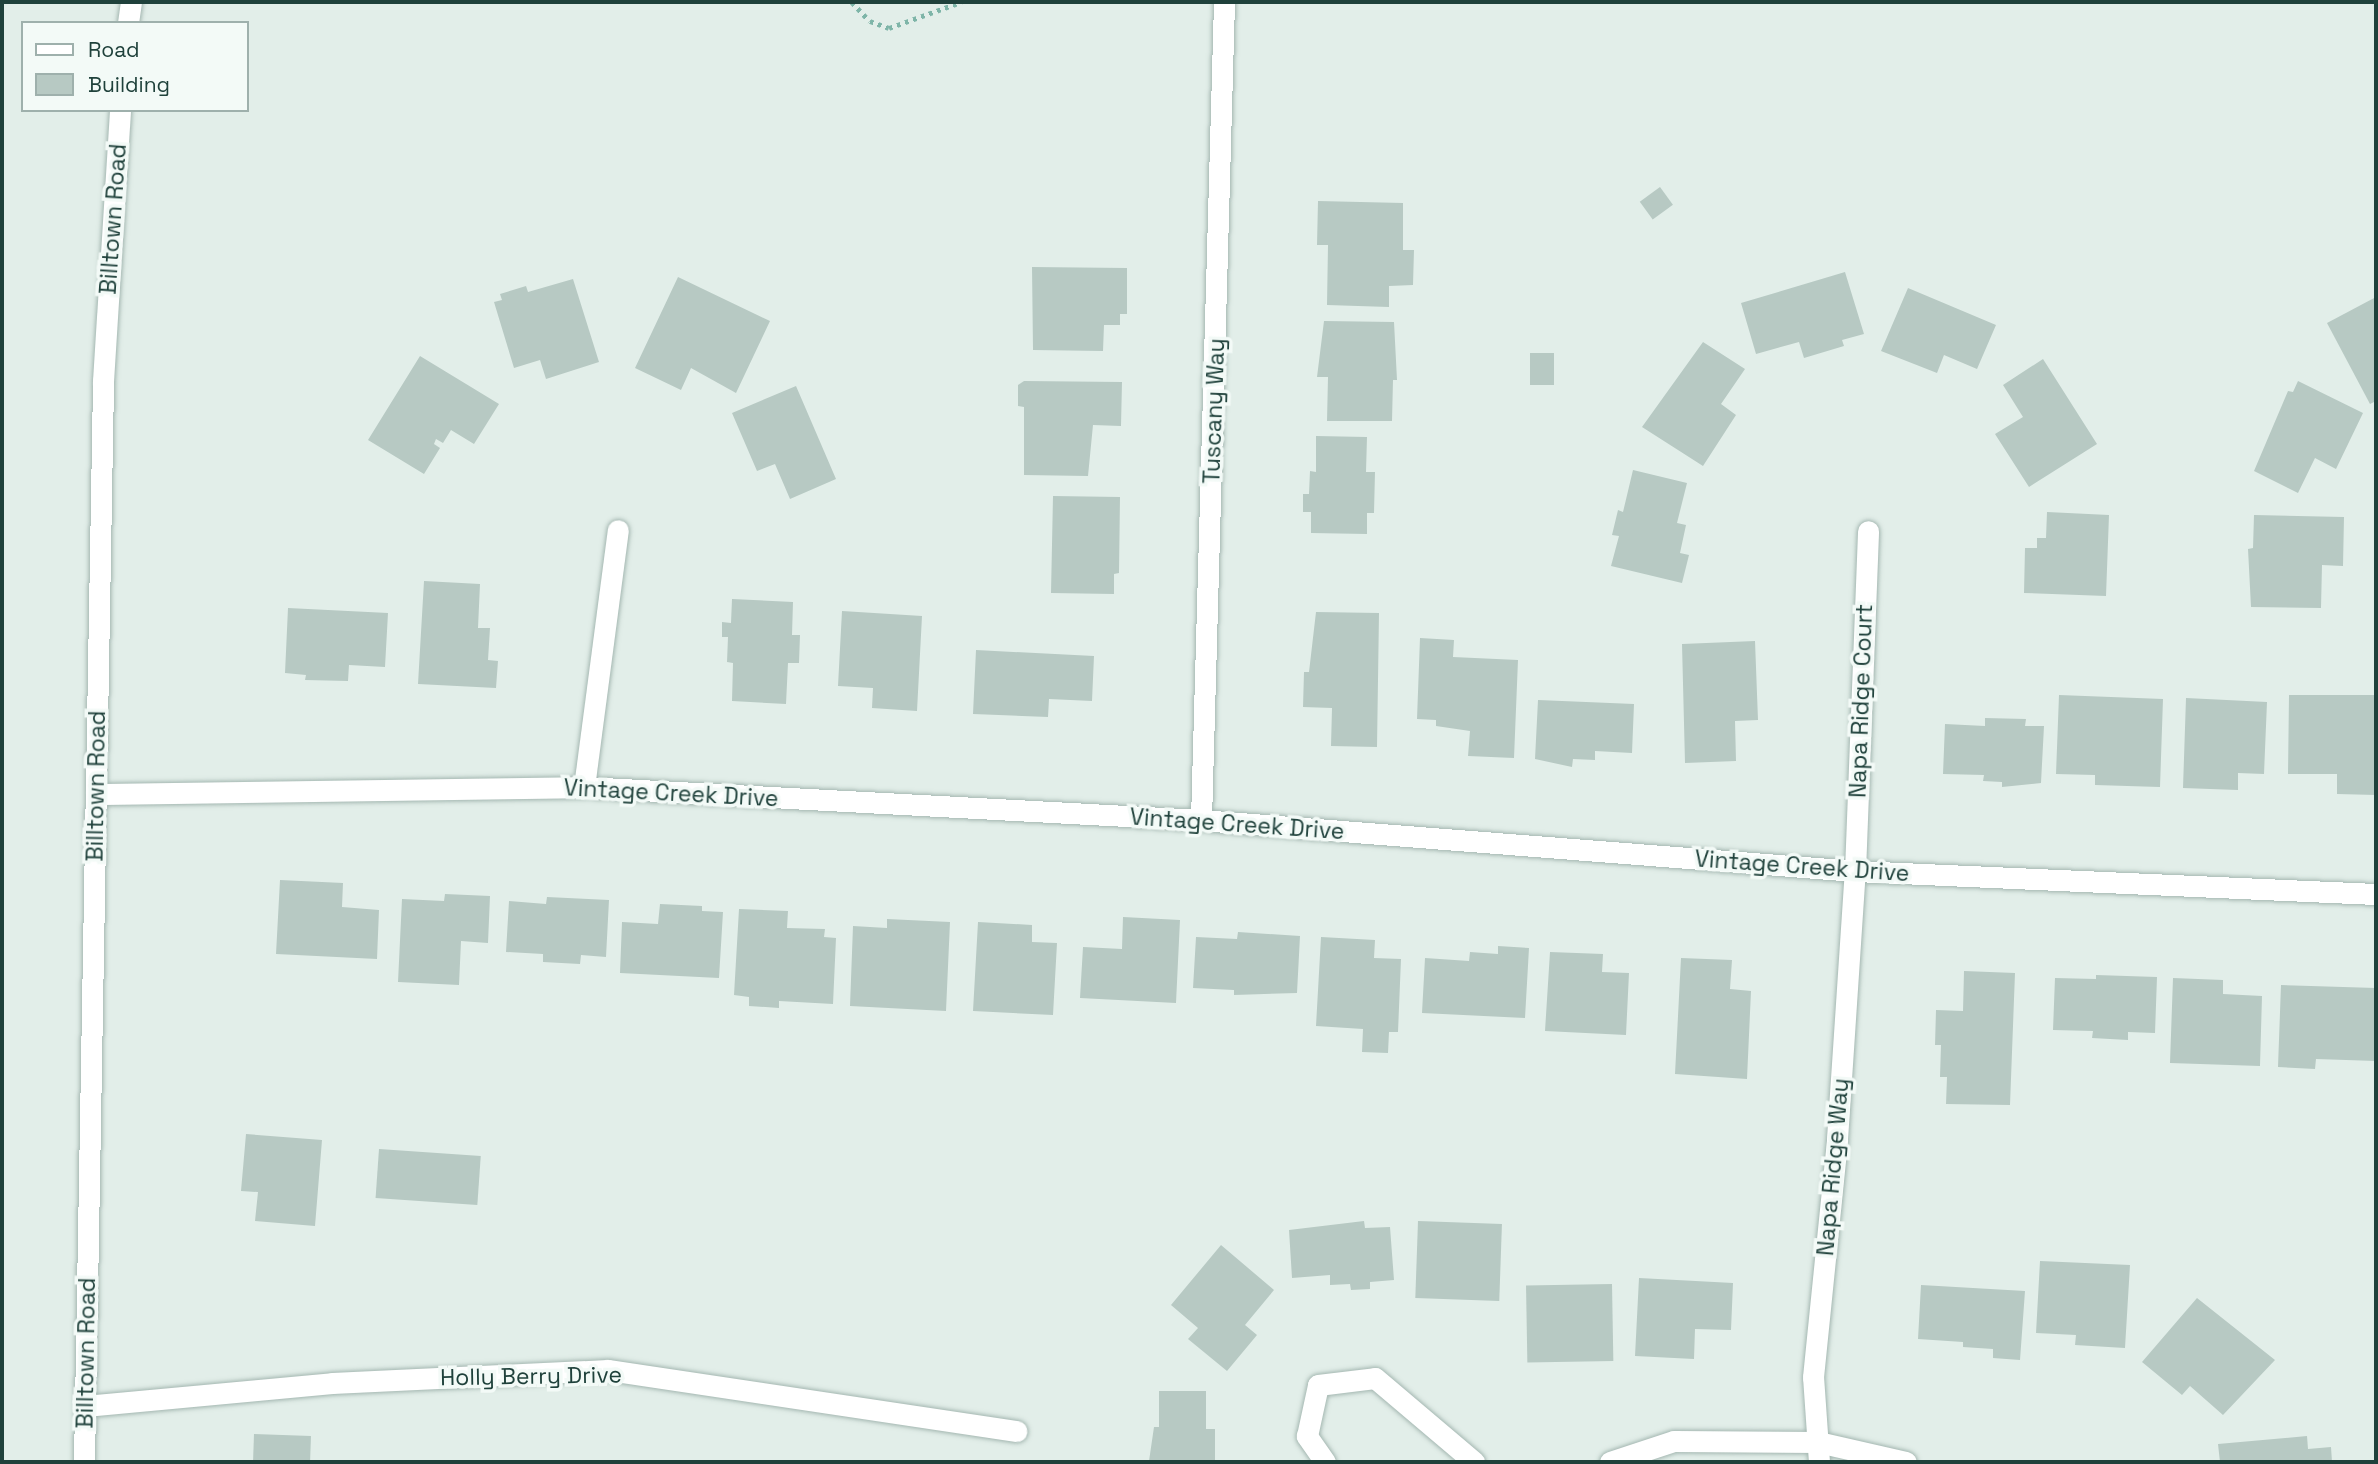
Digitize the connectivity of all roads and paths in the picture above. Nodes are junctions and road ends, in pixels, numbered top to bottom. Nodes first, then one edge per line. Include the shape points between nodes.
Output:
1 (131, 2) edge
2 (852, 2) edge
3 (961, 2) edge
4 (1224, 2) edge
5 (128, 21) edge
6 (120, 112) edge
7 (618, 530) dead end
8 (1868, 531) dead end
9 (584, 787) junction
10 (96, 794) junction
11 (1201, 820) junction
12 (1855, 871) junction
13 (2376, 894) edge
14 (85, 1406) junction
15 (1016, 1431) dead end
16 (1818, 1452) edge
17 (84, 1462) edge
18 (1325, 1462) edge
19 (1474, 1462) edge
20 (1610, 1462) edge
21 (1906, 1462) edge

1 - 5 street
2 - 3 path via 870,20 889,28
4 - 11 street, Tuscany Way
6 - 10 street, Billtown Road via 103,381
7 - 9 street
8 - 12 street, Napa Ridge Court
9 - 10 street, Vintage Creek Drive
9 - 11 street, Vintage Creek Drive
10 - 14 street, Billtown Road
11 - 12 street, Vintage Creek Drive
12 - 13 street, Vintage Creek Drive
12 - 16 street, Napa Ridge Way via 1837,1139 1813,1377
14 - 15 street, Holly Berry Drive via 332,1383 608,1370
14 - 17 street, Billtown Road
16 - 20 street via 1674,1441
16 - 21 street
18 - 19 street via 1307,1436 1318,1385 1375,1378

